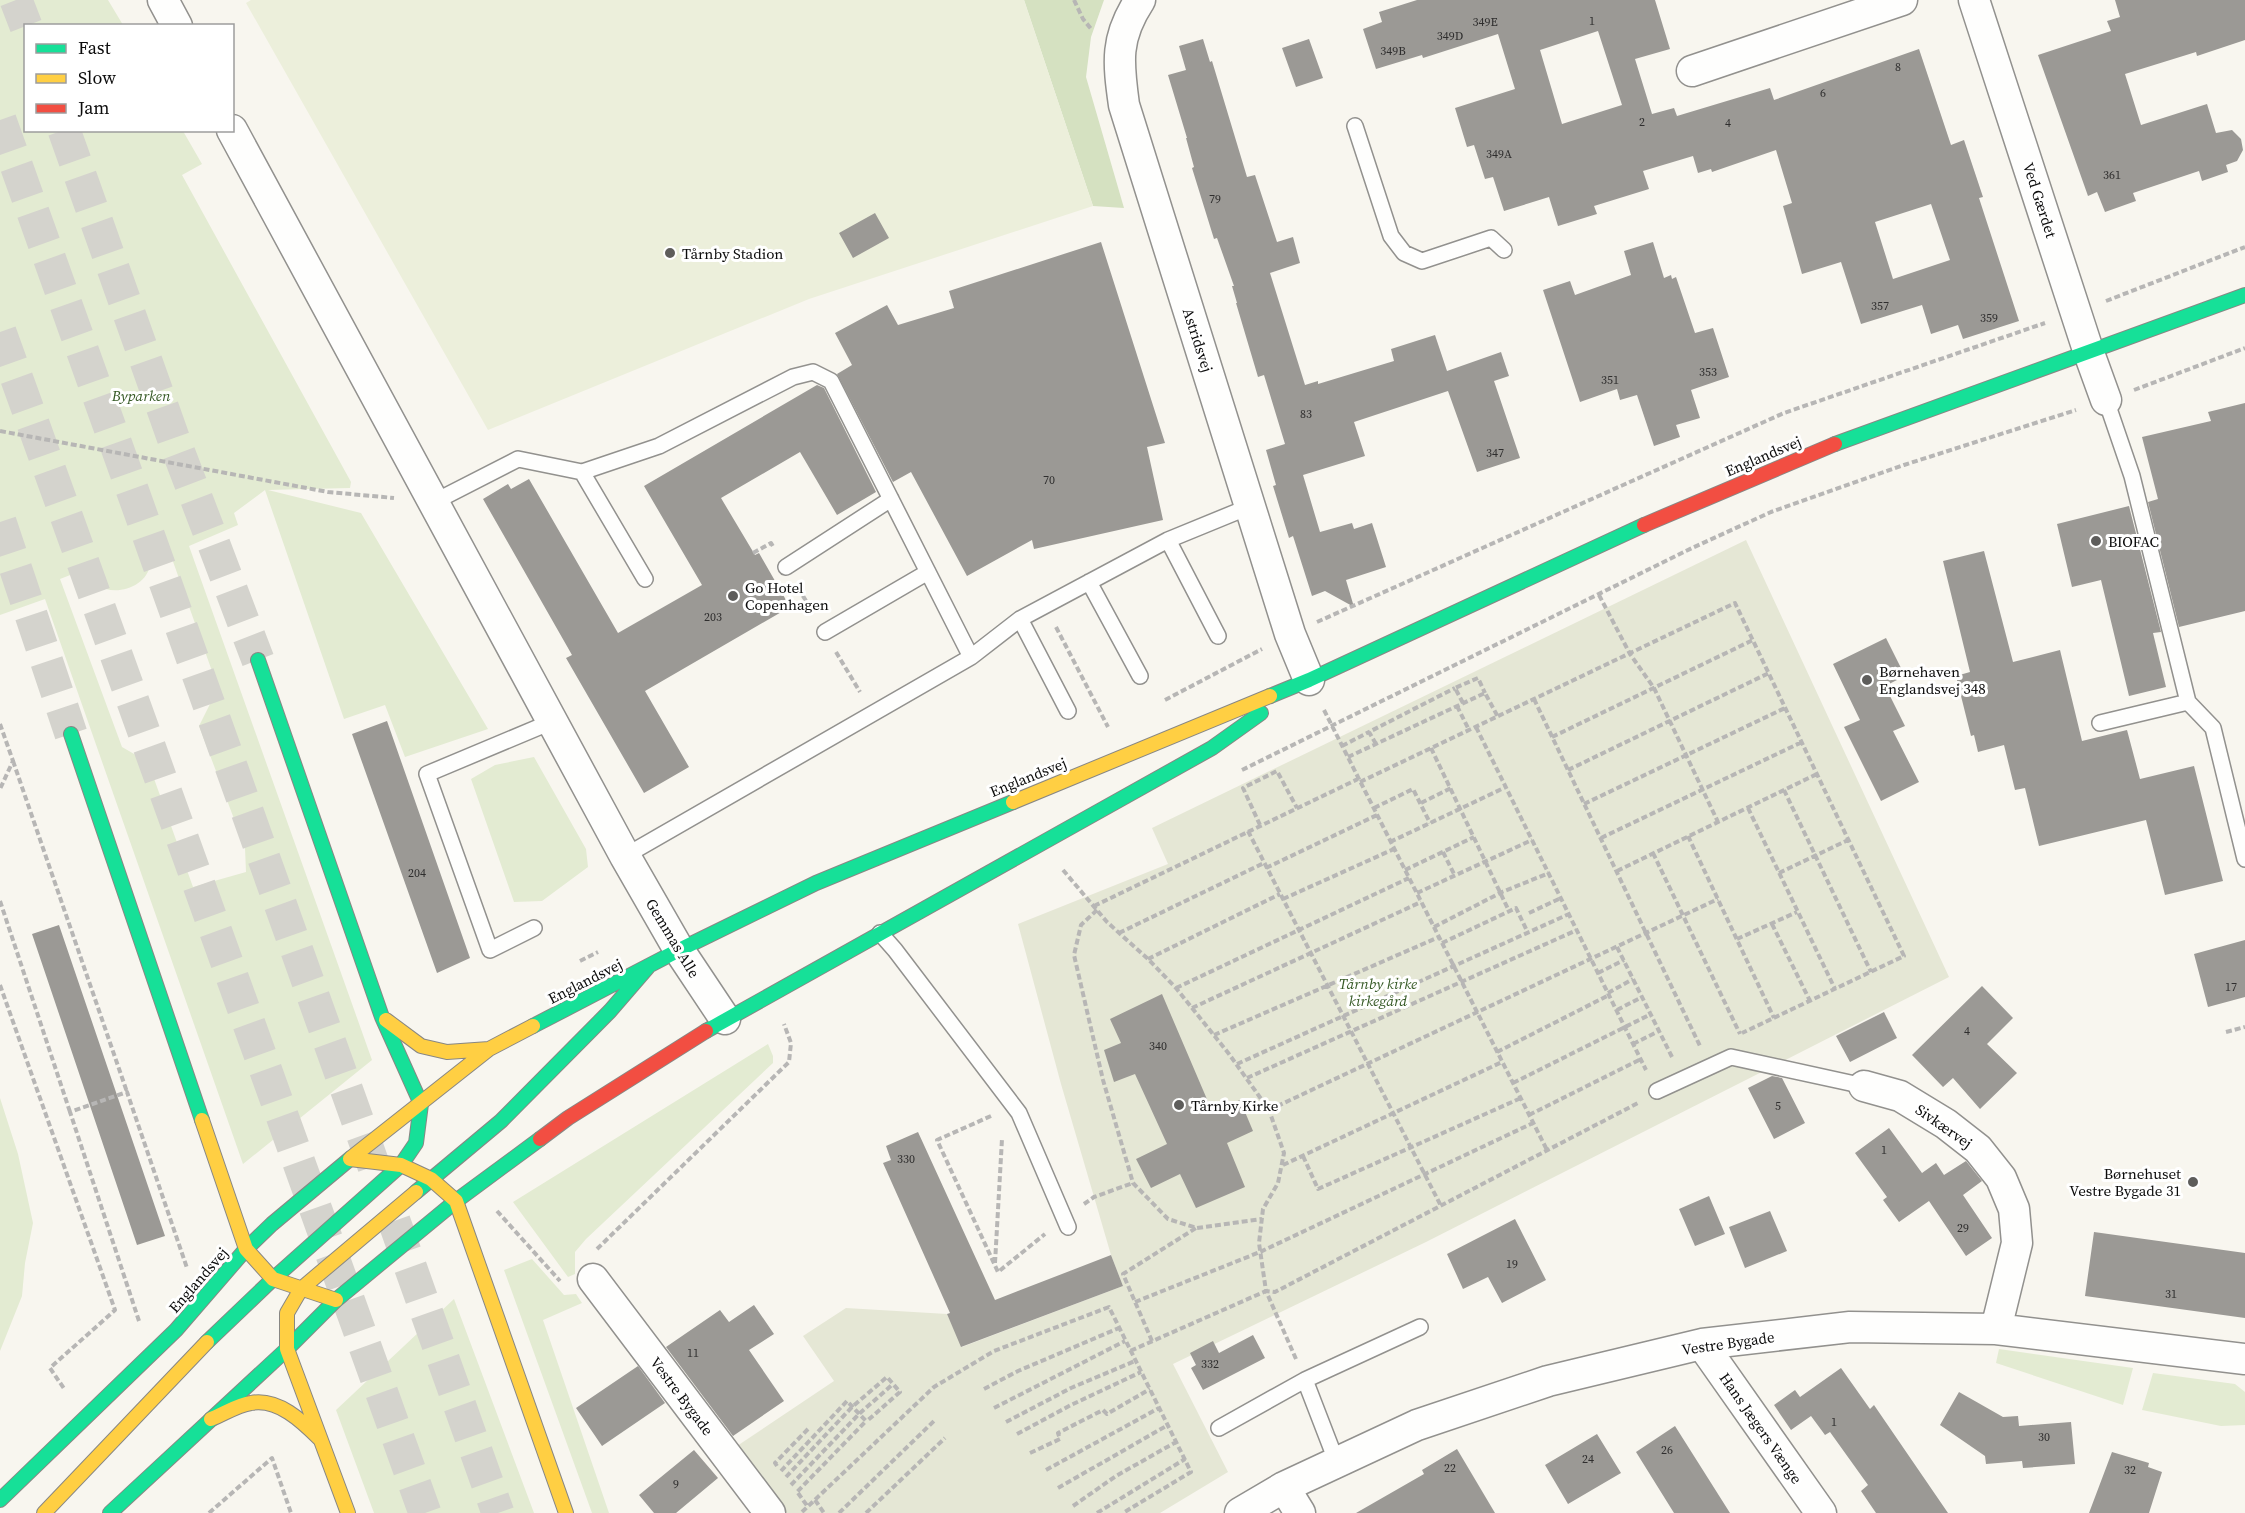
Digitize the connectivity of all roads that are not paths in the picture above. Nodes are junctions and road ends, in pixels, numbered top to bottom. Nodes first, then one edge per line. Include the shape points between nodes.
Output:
1 (163, 0) edge
2 (1140, 0) edge
3 (1902, 0) edge
4 (1974, 0) edge
5 (176, 24) edge
6 (1692, 70) dead end
7 (1355, 126) dead end
8 (233, 132) edge
9 (1504, 250) dead end
10 (2245, 295) edge
11 (2089, 353) junction
12 (2106, 400) joint
13 (582, 472) junction
14 (891, 499) junction
15 (434, 502) junction
16 (1251, 506) junction
17 (1168, 540) junction
18 (786, 567) dead end
19 (928, 572) junction
20 (645, 579) dead end
21 (1089, 582) junction
22 (1020, 619) junction
23 (825, 632) dead end
24 (1218, 636) dead end
25 (971, 657) junction
26 (258, 660) tunnel mouth
27 (1140, 676) dead end
28 (1309, 680) junction
29 (2188, 702) junction
30 (1068, 711) dead end
31 (551, 722) junction
32 (2100, 723) dead end
33 (70, 734) tunnel mouth
34 (625, 856) junction
35 (2245, 859) edge
36 (534, 928) dead end
37 (880, 933) junction
38 (679, 950) junction
39 (648, 967) junction
40 (382, 1017) junction
41 (725, 1019) junction
42 (489, 1049) junction
43 (1654, 1084) road end
44 (1864, 1086) joint
45 (422, 1104) junction
46 (350, 1159) junction
47 (401, 1166) junction
48 (431, 1179) junction
49 (456, 1201) junction
50 (1066, 1223) road end
51 (246, 1248) junction
52 (273, 1279) junction
53 (593, 1279) road end
54 (301, 1289) junction
55 (336, 1300) junction
56 (1420, 1327) dead end
57 (1996, 1329) junction
58 (1702, 1344) junction
59 (287, 1349) junction
60 (2245, 1359) edge
61 (1305, 1380) junction
62 (211, 1419) junction
63 (1219, 1428) dead end
64 (321, 1439) junction
65 (1337, 1462) junction
66 (1284, 1487) junction
67 (0, 1500) edge
68 (44, 1513) edge
69 (110, 1513) edge
70 (348, 1513) edge
71 (566, 1513) edge
72 (770, 1513) edge
73 (1240, 1513) edge
74 (1300, 1513) edge
75 (1821, 1513) edge

1 - 5 street
2 - 16 street, Astridsvej via 1123,33 1118,63 1124,105
3 - 6 street
4 - 11 street, Ved Gærdet
7 - 9 lane via 1391,236 1404,253 1422,261 1491,238
8 - 15 street, Gemmas Alle
10 - 11 main road, Englandsvej
11 - 12 street, Ved Gærdet
11 - 28 main road, Englandsvej via 1820,449 1606,541
12 - 29 lane via 2132,476
13 - 14 lane via 659,446 793,377 813,372 831,381
13 - 15 lane via 518,459
13 - 20 lane
14 - 18 lane
14 - 19 lane
15 - 31 street, Gemmas Alle
16 - 17 lane
16 - 28 street, Astridsvej via 1290,634
17 - 21 lane
17 - 24 lane
19 - 23 lane
19 - 25 lane
21 - 22 lane
21 - 27 lane
22 - 25 lane
22 - 30 lane
25 - 34 lane
26 - 40 main road
28 - 37 main road, Englandsvej via 1212,748
28 - 38 main road, Englandsvej via 816,883
29 - 32 lane
29 - 35 lane via 2213,728
31 - 34 street, Gemmas Alle
31 - 36 lane via 427,774 490,950
33 - 51 main road
34 - 38 street, Gemmas Alle
37 - 41 main road, Englandsvej
37 - 50 lane via 1019,1113
38 - 39 main road, Englandsvej
38 - 41 street, Gemmas Alle
39 - 42 main road, Englandsvej
39 - 48 main road via 501,1121
40 - 42 main road via 421,1046 447,1052
40 - 45 main road
41 - 49 main road, Englandsvej via 568,1118
42 - 45 main road, Englandsvej
43 - 44 lane via 1731,1057
44 - 57 street, Sivkærvej via 1900,1096 1946,1124 1978,1149 2001,1179 2014,1209 2017,1243
45 - 46 main road, Englandsvej
45 - 47 main road via 416,1143
46 - 47 main road
46 - 51 main road, Englandsvej
47 - 48 main road
47 - 52 main road
48 - 49 main road
48 - 54 main road
49 - 55 main road, Englandsvej
49 - 71 main road
51 - 52 main road
51 - 67 main road, Englandsvej via 176,1330
52 - 54 main road
52 - 68 main road via 191,1358
53 - 72 street, Vestre Bygade
54 - 55 main road
54 - 59 main road via 287,1314
55 - 59 main road, Englandsvej
56 - 61 lane
57 - 58 street, Vestre Bygade via 1850,1327
57 - 60 street, Vestre Bygade
58 - 65 street, Vestre Bygade via 1548,1381 1417,1425
58 - 75 street, Hans Jægers Vænge
59 - 62 main road, Englandsvej
59 - 64 main road
61 - 63 lane
61 - 65 lane
62 - 64 main road via 252,1403 272,1406 301,1419
62 - 69 main road, Englandsvej
64 - 70 main road
65 - 66 street, Vestre Bygade
66 - 73 street, Vestre Bygade
66 - 74 street

